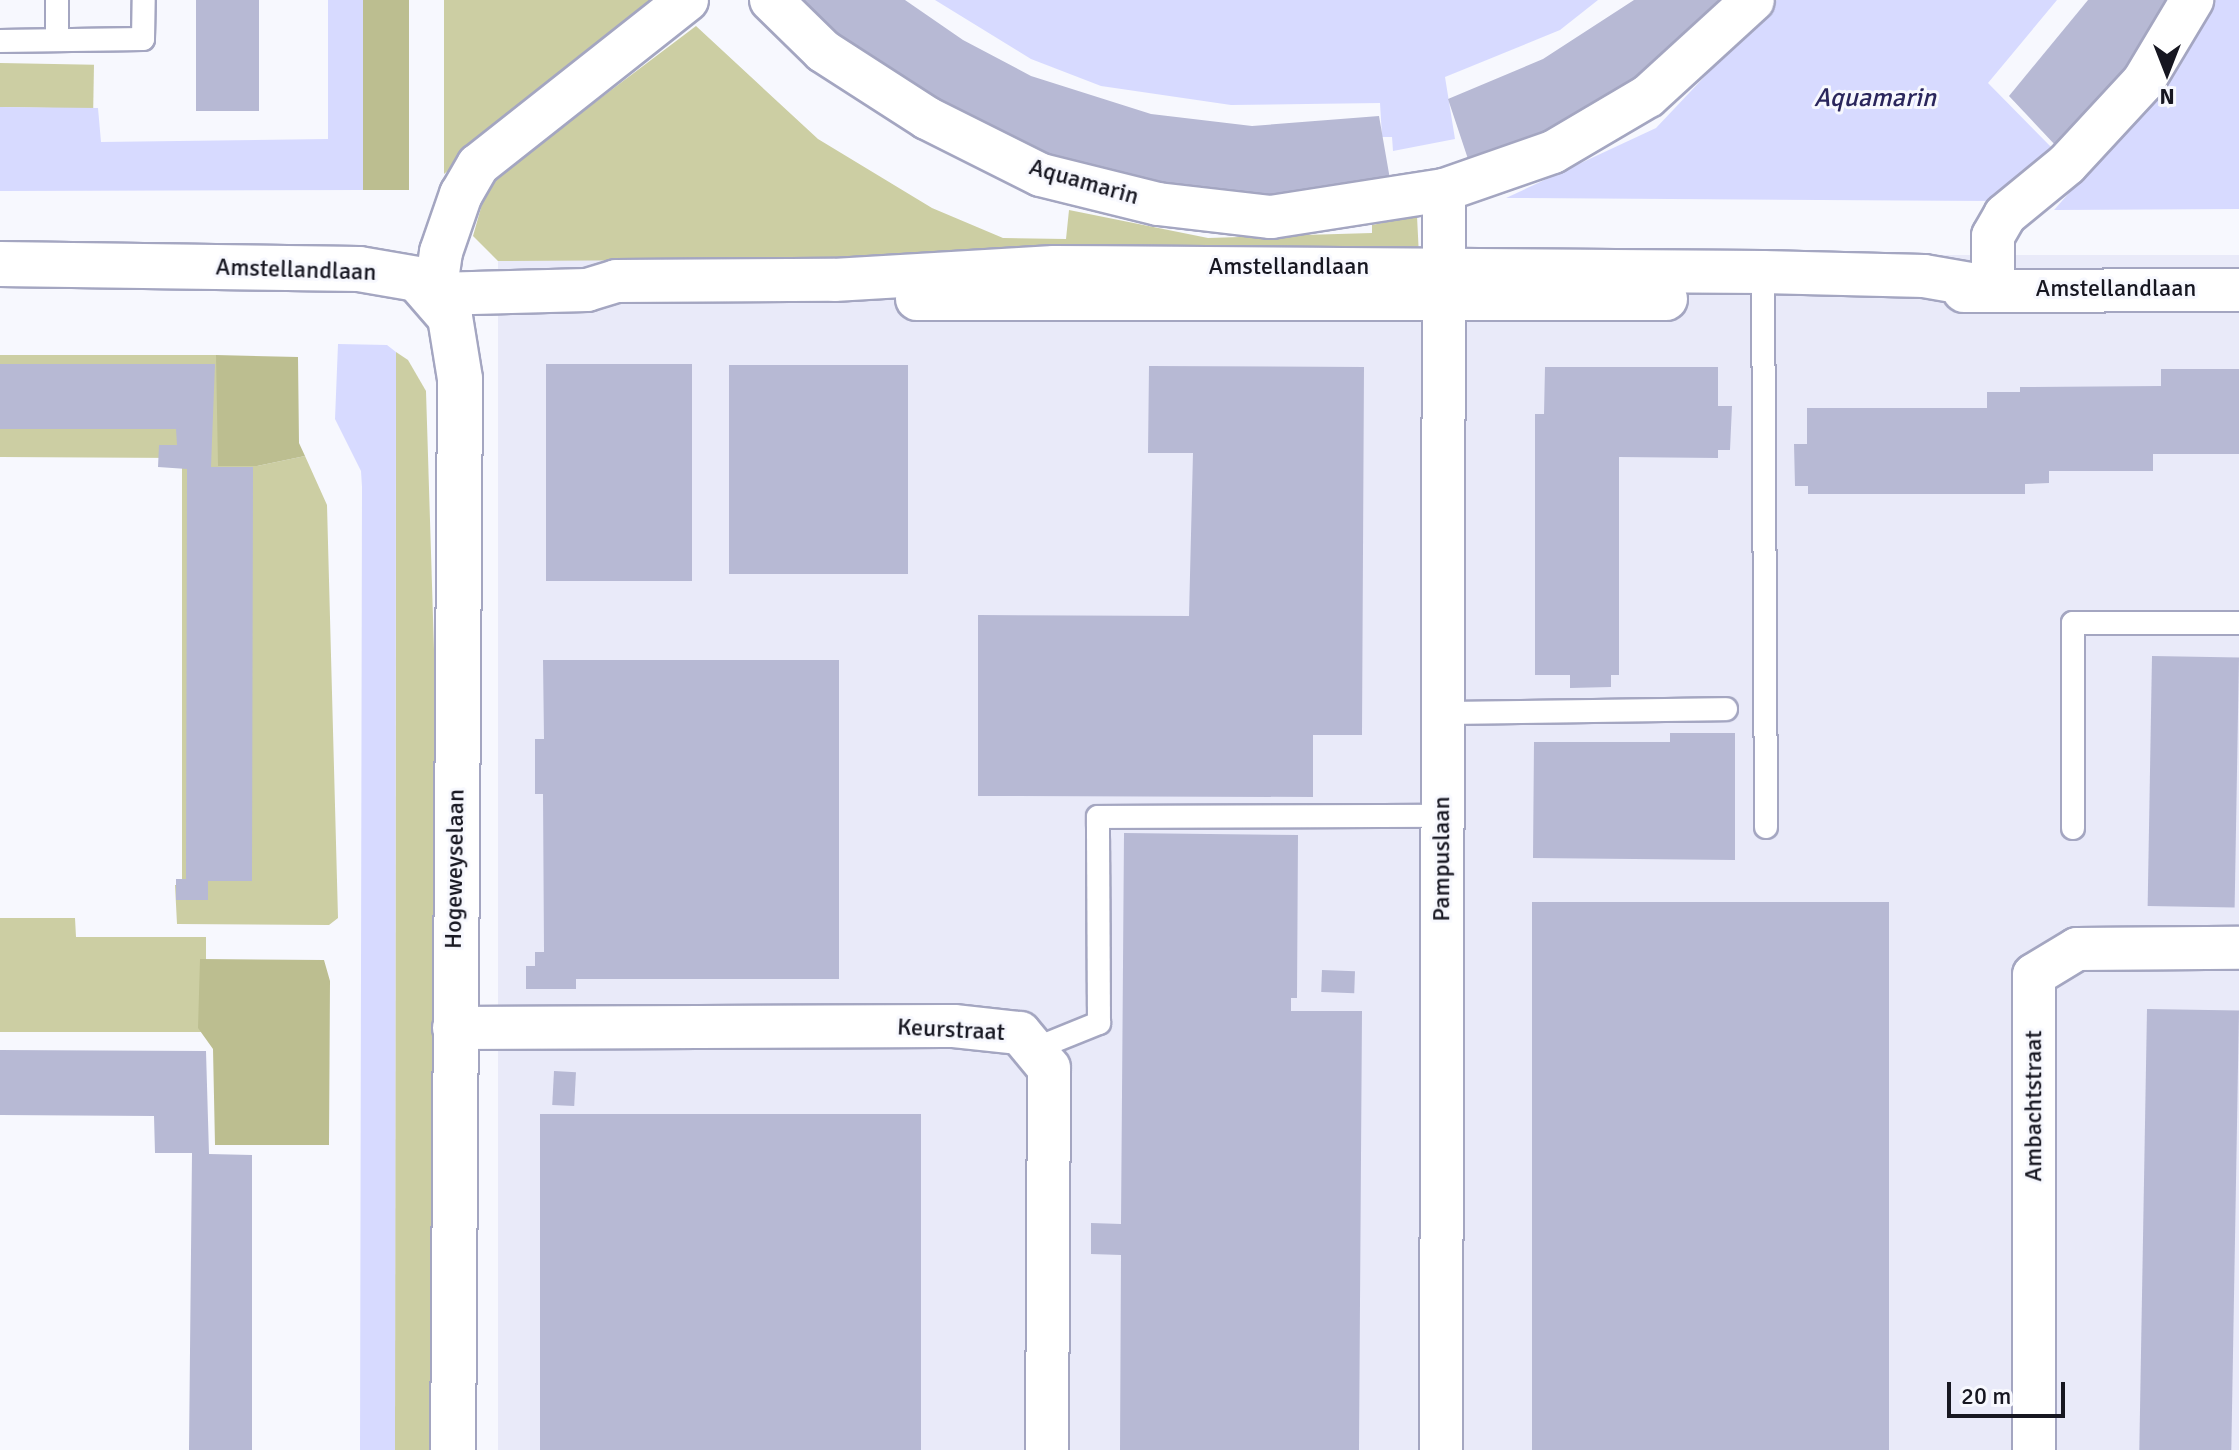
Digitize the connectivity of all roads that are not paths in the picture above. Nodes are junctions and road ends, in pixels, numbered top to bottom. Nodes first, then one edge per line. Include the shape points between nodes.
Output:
1 (57, 0) edge
2 (144, 0) edge
3 (687, 0) edge
4 (771, 0) edge
5 (1753, 0) edge
6 (2192, 0) edge
7 (57, 40) junction
8 (0, 41) edge
9 (1444, 190) junction
10 (0, 264) edge
11 (1444, 284) junction
12 (1763, 285) junction
13 (1993, 288) junction
14 (2239, 290) edge
15 (435, 294) junction
16 (2239, 623) edge
17 (1726, 709) dead end
18 (1442, 713) junction
19 (1442, 816) junction
20 (1766, 827) dead end
21 (2073, 828) dead end
22 (2239, 948) edge
23 (454, 1028) junction
24 (1037, 1048) junction
25 (453, 1450) edge
26 (1047, 1450) edge
27 (1441, 1450) edge
28 (2034, 1450) edge

1 - 7 lane
2 - 7 lane via 143,39
3 - 15 street via 478,165 461,194 441,252
4 - 9 street, Aquamarin via 823,51 927,118 1041,175 1158,204 1271,217
5 - 9 street, Aquamarin via 1648,96 1553,152
6 - 13 street via 2143,82 2067,164 2005,215 1993,236
7 - 8 lane
9 - 11 street
10 - 15 main road, Amstellandlaan via 359,269 417,279
11 - 12 street, Amstellandlaan
11 - 15 street, Amstellandlaan via 1054,267 834,280 616,281 587,290
11 - 18 street, Pampuslaan
12 - 13 street, Amstellandlaan via 1925,296
12 - 20 lane
13 - 14 street, Amstellandlaan
15 - 23 main road, Hogeweyselaan via 458,341 460,379
16 - 21 lane via 2073,623
17 - 18 lane
18 - 19 street, Pampuslaan
19 - 24 lane via 1098,817 1099,1023
19 - 27 street, Pampuslaan
22 - 28 street, Ambachtstraat via 2077,949 2034,975
23 - 24 street, Keurstraat via 954,1026 1020,1033
23 - 25 main road, Hogeweyselaan
24 - 26 street, Keurstraat via 1049,1068

